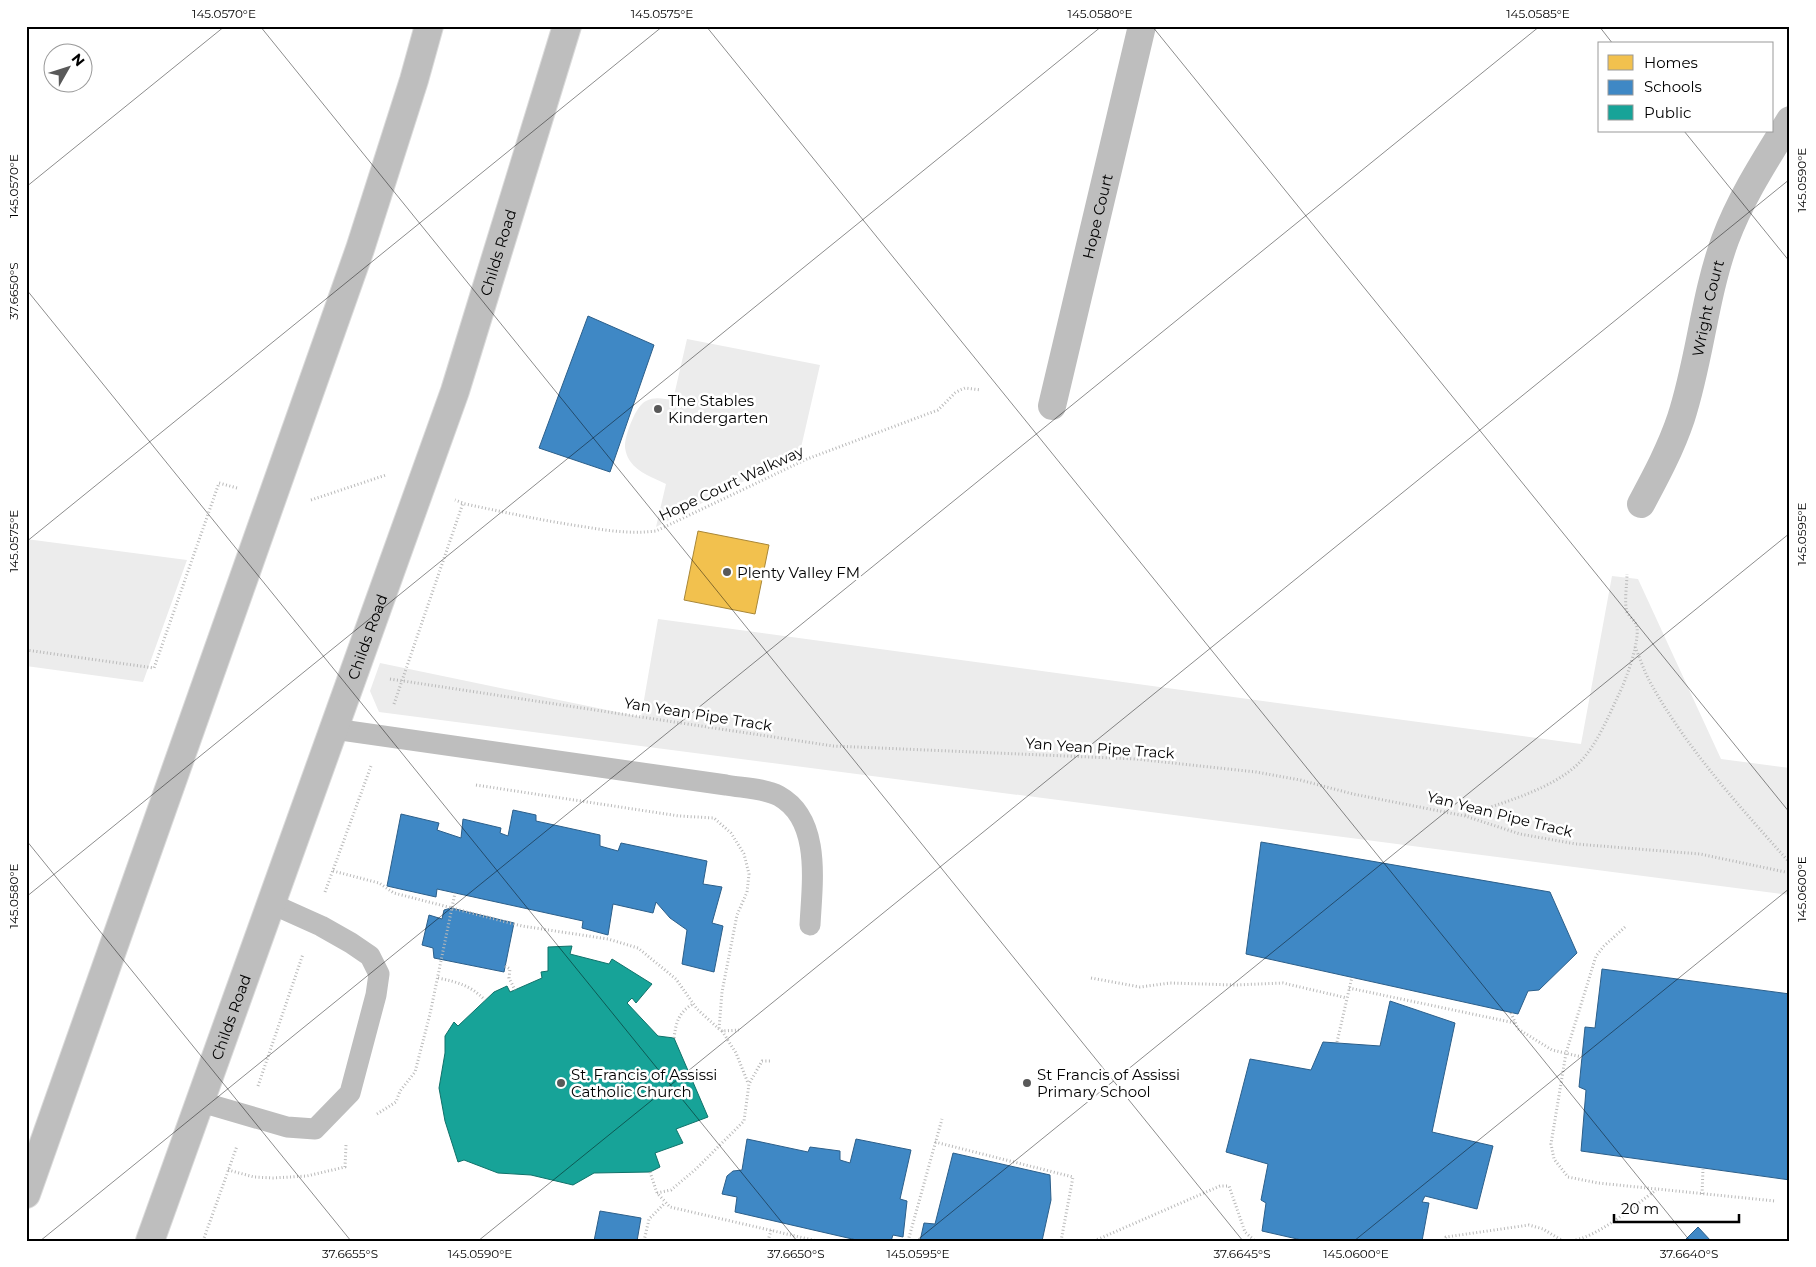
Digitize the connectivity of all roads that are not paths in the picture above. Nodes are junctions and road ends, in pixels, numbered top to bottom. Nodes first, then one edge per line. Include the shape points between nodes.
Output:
1 (429, 26) edge
2 (567, 26) edge
3 (1142, 26) edge
4 (1790, 120) edge
5 (1052, 406) dead end
6 (1641, 504) dead end
7 (334, 729) junction
8 (272, 904) junction
9 (810, 925) dead end
10 (201, 1102) junction
11 (26, 1194) edge
12 (150, 1241) edge

1 - 11 main road via 360,249
2 - 7 main road, Childs Road via 455,391
3 - 5 main road, Hope Court
4 - 6 main road, Wright Court via 1740,204 1725,241 1681,417 1668,453
7 - 8 main road, Childs Road
7 - 9 lane via 770,792 787,802 798,814 810,840 813,863
8 - 10 main road, Childs Road
8 - 10 lane via 351,943 370,956 379,974 350,1093 315,1129 287,1127
10 - 12 main road, Childs Road

